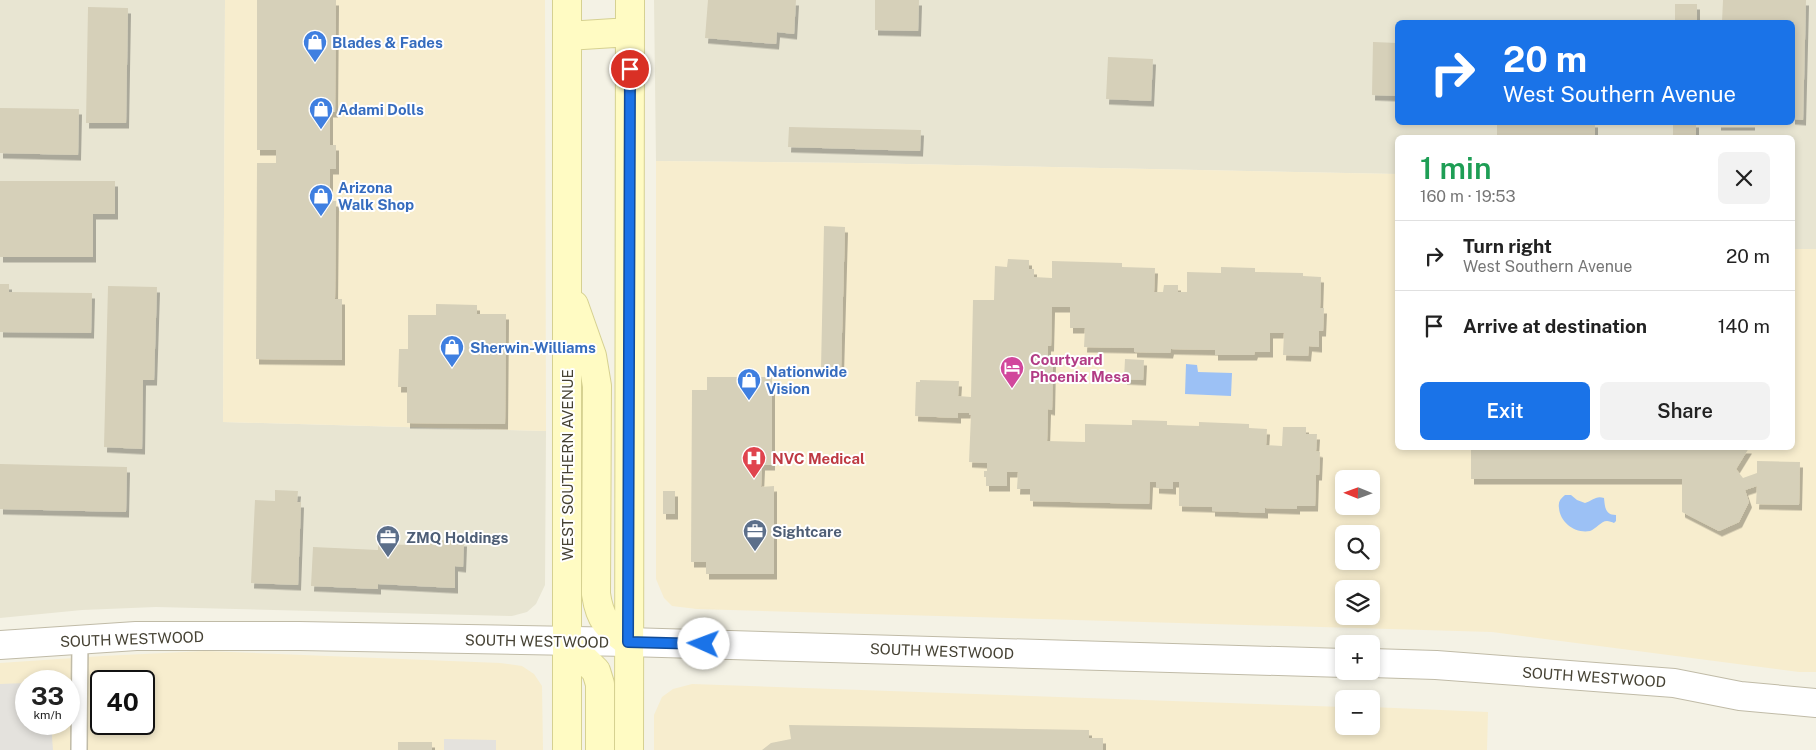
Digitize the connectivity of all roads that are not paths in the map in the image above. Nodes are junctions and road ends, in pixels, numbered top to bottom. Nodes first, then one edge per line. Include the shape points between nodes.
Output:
1 (567, 0) edge
2 (630, 0) edge
3 (630, 32) junction
4 (567, 36) junction
5 (567, 285) junction
6 (80, 640) junction
7 (567, 642) junction
8 (628, 642) junction
9 (0, 644) edge
10 (1335, 663) edge
11 (1380, 663) edge
12 (1816, 703) edge
13 (79, 750) edge
14 (567, 750) edge
15 (600, 750) edge
16 (628, 750) edge

1 - 4 main road, WEST SOUTHERN AVENUE
2 - 3 main road
3 - 4 main road
3 - 8 main road
4 - 5 main road, WEST SOUTHERN AVENUE
5 - 7 main road, WEST SOUTHERN AVENUE
5 - 8 main road via 592,356 597,386 598,610 609,627
6 - 7 street, SOUTH WESTWOOD via 136,636 299,636
6 - 9 street, SOUTH WESTWOOD
6 - 13 lane
7 - 8 street, SOUTH WESTWOOD
7 - 14 main road, WEST SOUTHERN AVENUE
7 - 15 main road via 596,671 600,684
8 - 10 street, SOUTH WESTWOOD
8 - 16 main road
11 - 12 street, SOUTH WESTWOOD via 1674,683 1740,696

